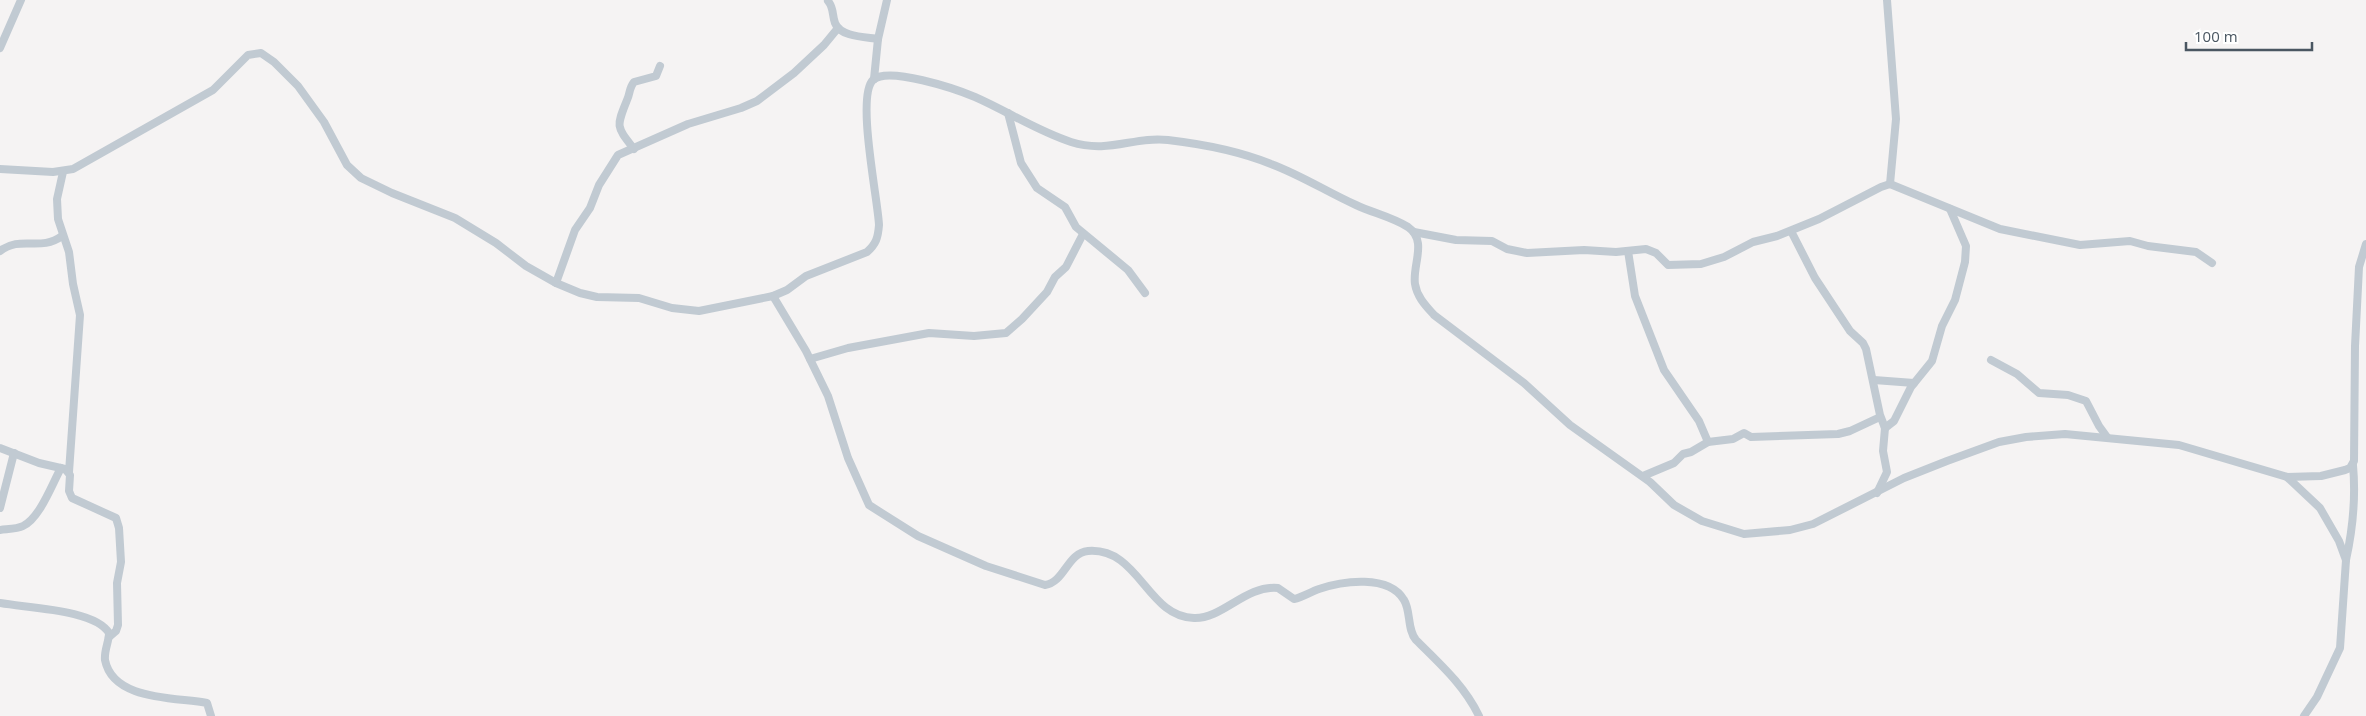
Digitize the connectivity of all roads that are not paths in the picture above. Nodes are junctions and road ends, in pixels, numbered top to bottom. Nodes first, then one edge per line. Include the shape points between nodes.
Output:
1 (22, 0) edge
2 (887, 0) edge
3 (1887, 0) edge
4 (828, 1) edge
5 (838, 28) junction
6 (878, 39) junction
7 (0, 48) edge
8 (660, 66) dead end
9 (874, 79) junction
10 (1008, 113) junction
11 (634, 149) junction
12 (0, 170) edge
13 (63, 172) junction
14 (1890, 184) junction
15 (1950, 209) junction
16 (1791, 231) junction
17 (1414, 232) junction
18 (1083, 234) junction
19 (62, 236) junction
20 (2366, 244) edge
21 (0, 251) edge
22 (1628, 251) junction
23 (2212, 263) dead end
24 (556, 283) junction
25 (1145, 292) dead end
26 (773, 296) junction
27 (810, 359) junction
28 (1991, 360) dead end
29 (1874, 380) junction
30 (1914, 383) junction
31 (1880, 417) junction
32 (1885, 428) junction
33 (2107, 437) junction
34 (1708, 442) junction
35 (0, 448) edge
36 (14, 453) junction
37 (2353, 465) junction
38 (61, 468) junction
39 (69, 472) junction
40 (1643, 476) junction
41 (2286, 478) junction
42 (1877, 493) junction
43 (0, 508) edge
44 (1, 531) edge
45 (2346, 560) junction
46 (0, 603) edge
47 (109, 637) junction
48 (211, 716) edge
49 (1479, 716) edge
50 (2304, 716) edge

1 - 7 street
2 - 6 street
3 - 14 street via 1896,119
4 - 5 street
5 - 6 street via 843,32
5 - 11 street via 794,73 762,98 670,131
6 - 9 street
8 - 11 street via 656,76 636,80 632,84 620,117 619,125
9 - 10 street via 887,75 907,77 972,96
9 - 26 street via 867,96 871,167 878,214 876,242 867,252 806,276
10 - 17 street via 1053,136 1082,145 1104,147 1166,140 1257,159 1401,223
10 - 18 street via 1021,163 1037,188 1065,207
11 - 24 street via 618,155 610,166 590,208 575,230
12 - 13 street
13 - 19 street via 57,199
13 - 24 street via 89,161 185,106 220,84 248,55 261,53 285,73 311,103 353,172 374,186 455,218
14 - 15 street
14 - 16 street
15 - 23 street via 2000,229 2091,246 2124,240 2196,252
15 - 30 street via 1964,240 1964,262 1955,300 1942,326 1932,361
16 - 22 street via 1753,242 1734,253 1701,264 1672,266 1649,249
16 - 29 street via 1815,278 1850,331 1863,343
17 - 22 street via 1456,240 1492,241 1507,249 1527,253
17 - 40 street via 1418,242 1415,285 1434,315 1524,383 1570,425
18 - 25 street via 1128,270
18 - 27 street via 1066,267 1055,277 1047,292 1006,333 974,336 930,333 848,348
19 - 21 street via 49,243 13,243
19 - 39 street via 69,252 80,315
20 - 37 street via 2359,267
22 - 34 street via 1634,296 1664,370 1699,421
24 - 26 street via 590,296 640,298 691,311
26 - 27 street
27 - 49 street via 828,396 865,500 909,532 986,566 1045,585 1054,582 1080,553 1095,551 1118,558 1168,610 1191,618 1207,616 1253,591 1278,588 1294,599 1320,588 1379,583 1396,591 1403,599 1415,638 1458,682
28 - 33 street via 2017,374 2039,393 2068,395 2086,401
29 - 30 street
29 - 31 street
30 - 32 street via 1894,420
31 - 32 street
31 - 34 street via 1838,434 1751,437 1746,432 1733,439
32 - 42 street via 1883,451 1887,472
33 - 41 street via 2179,445
33 - 42 street via 2065,434 2010,439 1904,478
34 - 40 street via 1683,454 1674,463
35 - 36 street
36 - 38 street
36 - 43 street
37 - 41 street via 2321,476
37 - 45 street via 2354,508
38 - 39 street
38 - 44 street via 39,511 29,522
39 - 47 street via 72,498 112,515 118,522 121,562 117,583 118,625
40 - 42 street via 1681,510 1744,534 1778,532 1813,524
41 - 45 street via 2320,508
45 - 50 street via 2340,648 2317,697
46 - 47 street via 79,615 104,627
47 - 48 street via 106,661 112,675 119,681 154,696 206,703

